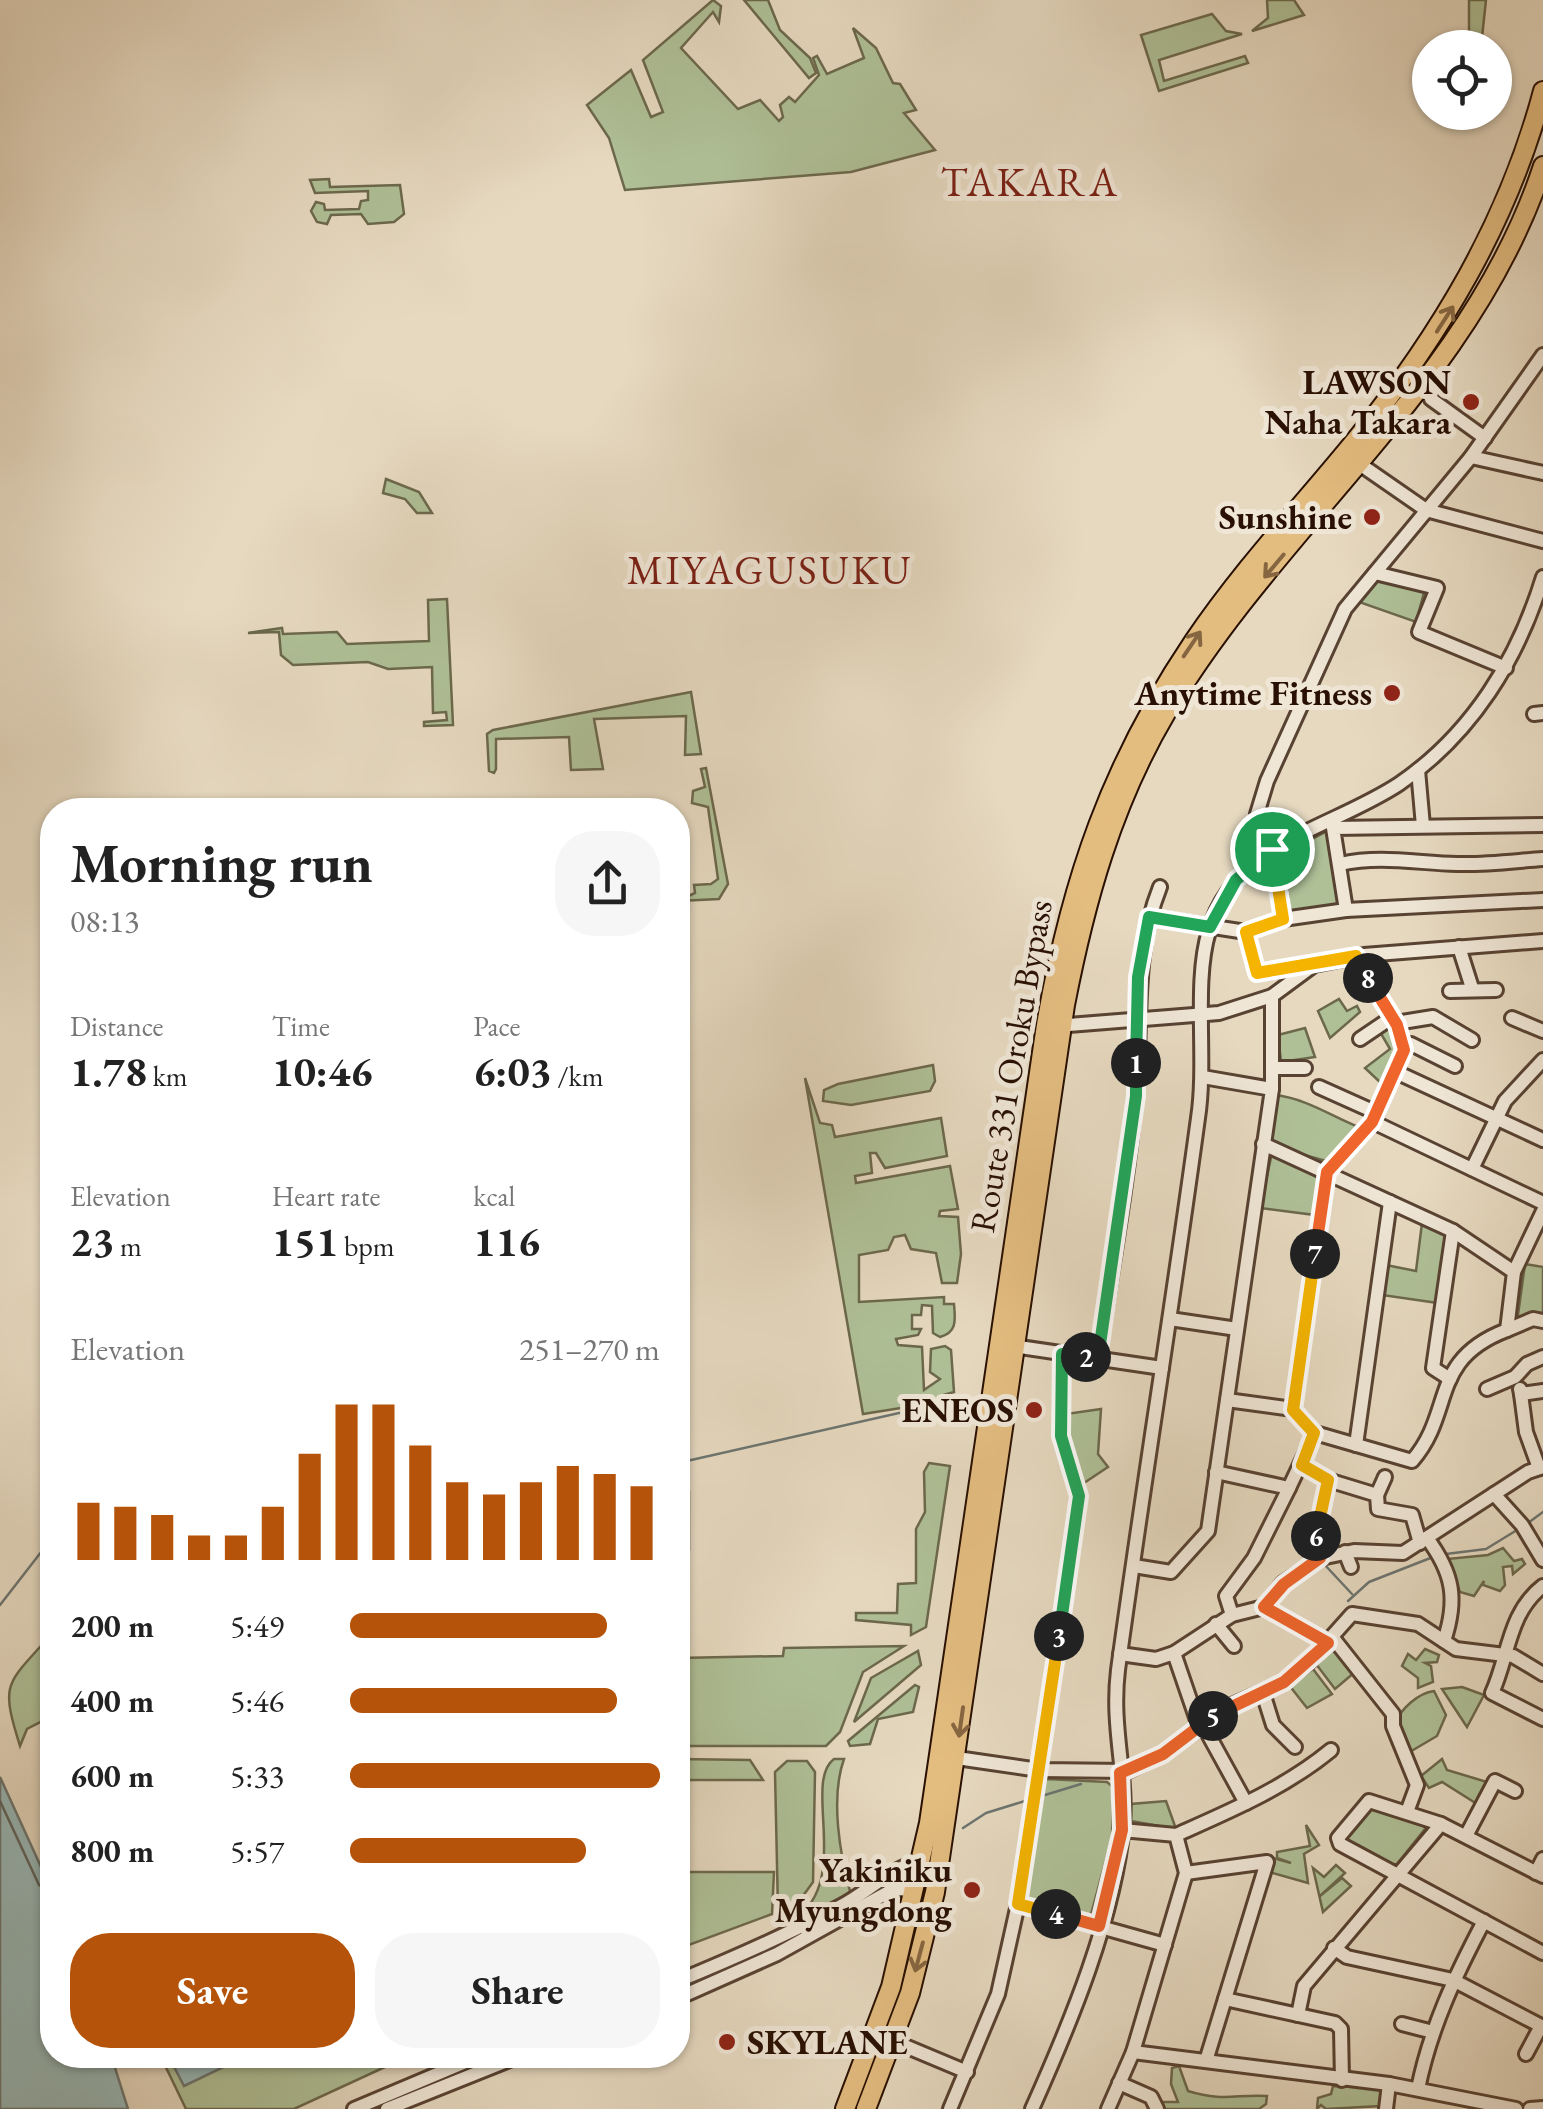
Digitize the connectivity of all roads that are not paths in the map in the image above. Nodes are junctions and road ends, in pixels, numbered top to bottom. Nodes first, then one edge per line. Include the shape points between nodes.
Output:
1 (1543, 91) edge
2 (1542, 172) edge
3 (1543, 355) edge
4 (1431, 399) dead end
5 (1485, 438) junction
6 (1471, 457) junction
7 (1352, 459) junction
8 (1543, 473) edge
9 (1426, 510) junction
10 (1543, 541) edge
11 (1375, 573) junction
12 (1543, 577) edge
13 (1506, 668) junction
14 (1418, 770) junction
15 (1543, 825) edge
16 (1423, 826) junction
17 (1272, 849) junction
18 (1543, 859) edge
19 (1340, 864) junction
20 (1160, 887) dead end
21 (1543, 900) edge
22 (1346, 910) junction
23 (1149, 917) junction
24 (1283, 919) junction
25 (1210, 927) junction
26 (1246, 932) junction
27 (1543, 941) edge
28 (1459, 947) junction
29 (1356, 956) junction
30 (1314, 965) junction
31 (1472, 988) junction
32 (1496, 990) dead end
33 (1450, 991) dead end
34 (1272, 996) junction
35 (1204, 1015) junction
36 (1512, 1018) dead end
37 (1137, 1020) junction
38 (1394, 1021) junction
39 (1054, 1026) junction
40 (1543, 1031) edge
41 (1360, 1039) dead end
42 (1472, 1040) dead end
43 (1403, 1045) junction
44 (1542, 1062) edge
45 (1455, 1066) dead end
46 (1276, 1068) junction
47 (1304, 1068) dead end
48 (1396, 1072) junction
49 (1203, 1077) junction
50 (1319, 1087) dead end
51 (1272, 1089) junction
52 (1375, 1117) junction
53 (1497, 1118) junction
54 (1543, 1140) edge
55 (1263, 1144) junction
56 (1472, 1169) junction
57 (1327, 1172) junction
58 (1390, 1202) junction
59 (1543, 1203) edge
60 (1543, 1211) edge
61 (1453, 1232) junction
62 (1514, 1272) junction
63 (1170, 1319) junction
64 (1543, 1321) edge
65 (1237, 1329) junction
66 (1507, 1330) junction
67 (1013, 1346) junction
68 (1062, 1354) junction
69 (1543, 1357) edge
70 (1098, 1358) junction
71 (1162, 1368) junction
72 (1516, 1378) junction
73 (1450, 1379) junction
74 (1487, 1389) dead end
75 (1543, 1391) edge
76 (1522, 1394) junction
77 (1227, 1400) junction
78 (1293, 1410) junction
79 (1314, 1433) junction
80 (1356, 1445) junction
81 (1302, 1465) junction
82 (1541, 1467) edge
83 (1216, 1472) junction
84 (1385, 1477) dead end
85 (1328, 1480) junction
86 (1289, 1488) junction
87 (1494, 1494) junction
88 (1374, 1506) junction
89 (1423, 1540) junction
90 (1345, 1552) junction
91 (1320, 1558) junction
92 (1543, 1560) edge
93 (1134, 1566) junction
94 (1351, 1568) dead end
95 (1543, 1586) edge
96 (1264, 1607) junction
97 (1232, 1615) junction
98 (1216, 1624) junction
99 (1330, 1640) junction
100 (1444, 1641) junction
101 (1234, 1646) dead end
102 (1120, 1654) junction
103 (1174, 1654) junction
104 (1506, 1657) junction
105 (1543, 1674) edge
106 (1263, 1693) junction
107 (1543, 1719) edge
108 (1200, 1725) junction
109 (1295, 1748) dead end
110 (1331, 1750) dead end
111 (948, 1757) junction
112 (1039, 1770) junction
113 (1120, 1773) junction
114 (1515, 1791) dead end
115 (1246, 1804) junction
116 (1406, 1812) junction
117 (1441, 1824) junction
118 (1122, 1830) junction
119 (1176, 1835) junction
120 (1466, 1836) junction
121 (1543, 1859) edge
122 (922, 1861) junction
123 (1186, 1872) junction
124 (1396, 1874) junction
125 (1539, 1874) edge
126 (916, 1890) junction
127 (1018, 1904) junction
128 (1484, 1921) junction
129 (1099, 1926) junction
130 (1165, 1945) junction
131 (1334, 1948) junction
132 (1543, 1952) edge
133 (690, 1976) edge
134 (1453, 1980) junction
135 (690, 1993) edge
136 (1225, 1999) junction
137 (1298, 2015) junction
138 (1402, 2024) dead end
139 (1542, 2026) edge
140 (1433, 2032) junction
141 (893, 2041) junction
142 (1133, 2052) junction
143 (1526, 2054) dead end
144 (1206, 2062) junction
145 (451, 2068) edge
146 (490, 2068) edge
147 (967, 2072) junction
148 (1342, 2080) junction
149 (1119, 2083) junction
150 (1389, 2084) junction
151 (1418, 2089) junction
152 (1037, 2107) edge
153 (1543, 2108) edge
154 (354, 2109) edge
155 (387, 2109) edge
156 (844, 2109) edge
157 (866, 2109) edge
158 (950, 2109) edge
159 (1108, 2109) edge
160 (1157, 2109) edge
161 (1386, 2109) edge
162 (1516, 2109) edge
163 (1530, 2109) edge

7 -> 1 highway, Route 331 Oroku Bypass via 1474,269 1519,169
2 - 7 highway, Route 331 Oroku Bypass via 1486,292
3 - 5 street
4 - 5 street
5 - 6 street
6 - 8 street
6 - 9 street
7 - 9 street
7 - 39 highway, Route 331 Oroku Bypass via 1166,713 1101,853
9 - 10 street
9 - 11 street
11 - 13 street via 1437,588 1419,632
11 - 17 street via 1345,609 1267,781 1257,814
12 - 13 street
13 - 14 street via 1454,737
14 - 16 street
14 - 17 street
15 - 16 street
16 - 19 street via 1333,828
17 - 24 street
17 - 25 street via 1236,880
18 - 19 street
19 - 22 street
20 - 23 street
21 - 22 street
22 - 24 street
23 - 25 street
23 - 37 street
24 - 26 street
25 - 26 street
25 - 35 street
26 - 30 street via 1257,973
27 - 28 street
28 - 29 street
28 - 31 street
29 - 30 street
29 - 38 street
30 - 34 street
31 - 32 street
31 - 33 street
34 - 35 street
34 - 46 street
35 - 37 street
35 - 49 street
36 - 40 street
37 - 39 street
37 - 70 street via 1136,1096
38 - 41 street
38 - 42 street via 1434,1017
38 - 43 street
39 - 67 highway, Route 331 Oroku Bypass
39 - 111 highway, Route 331 Oroku Bypass
43 - 45 street
43 - 48 street
44 - 53 street via 1515,1087
46 - 47 street
46 - 51 street
48 - 52 street
48 - 53 street
49 - 51 street
49 - 63 street
50 - 52 street
51 - 55 street
52 - 56 street
52 - 57 street
53 - 54 street
53 - 56 street
55 - 57 street
55 - 65 street
56 - 59 street
57 - 58 street
57 - 78 street
58 - 61 street
58 - 80 street
60 - 62 street
61 - 62 street
61 - 73 street via 1433,1368
62 - 66 street
63 - 65 street
63 - 71 street
64 - 66 street
65 - 77 street
66 - 73 street via 1470,1347
67 - 68 street
67 -> 111 highway, Route 331 Oroku Bypass
68 - 70 street
68 - 112 street via 1061,1436 1079,1496
69 - 72 street
70 - 71 street
71 - 93 street
72 - 74 street
72 - 76 street
73 - 80 street via 1412,1461
75 - 76 street
76 - 82 street via 1526,1432
77 - 78 street
77 - 83 street
78 - 79 street
79 - 80 street
79 - 81 street
81 - 85 street
81 - 86 street
82 - 87 street
83 - 86 street
83 - 93 street via 1208,1531 1178,1566 1171,1572
84 - 88 street
85 - 88 street
85 - 91 street via 1316,1534
86 - 97 street via 1254,1558 1226,1596
87 - 89 street
87 - 92 street
88 - 89 street via 1412,1515
89 - 90 street via 1403,1553
89 - 100 street via 1441,1557 1454,1600
90 - 91 street
90 - 94 street
91 - 96 street
93 - 102 street
95 - 104 street via 1517,1617
96 - 97 street
96 - 99 street
97 - 98 street
98 - 101 street
98 - 103 street
99 - 100 street via 1352,1614 1418,1624
99 - 106 street
99 - 116 street via 1389,1707 1417,1785
100 - 104 street
102 - 103 street
102 - 113 street via 1114,1710
103 - 108 street
104 - 105 street
104 - 107 street via 1492,1693
106 - 108 street
106 - 109 street via 1273,1725
108 - 113 street via 1163,1754
108 - 115 street
110 - 115 street via 1318,1766
111 - 112 street
111 - 122 highway, Route 331 Oroku Bypass
111 -> 141 highway, Route 331 Oroku Bypass via 935,1892
112 - 113 street
112 - 127 street
113 - 118 street
114 - 120 street via 1494,1782
115 - 119 street
116 - 117 street
116 - 124 street via 1370,1801 1338,1838
117 - 120 street
117 - 124 street
118 - 119 street
118 - 129 street
119 - 123 street
120 - 125 street
121 - 125 street
122 - 126 highway, Route 331 Oroku Bypass
122 - 133 street via 896,1868 772,1943
123 - 130 street
123 - 136 street via 1266,1862
124 - 128 street
124 - 131 street
126 - 135 street via 894,1889
126 - 156 highway, Route 331 Oroku Bypass via 878,2032
127 - 129 street
127 - 147 street via 998,1994
128 - 132 street
128 - 134 street
129 - 130 street
129 - 152 street
130 - 142 street
131 - 134 street via 1347,1957
131 - 137 street via 1304,1986
134 - 139 street
134 - 140 street
136 - 137 street
136 - 144 street
137 - 148 street via 1341,2029
138 - 140 street
139 - 143 street
140 - 151 street
141 - 147 street
141 - 157 highway, Route 331 Oroku Bypass
142 - 144 street
142 - 149 street
144 - 148 street
145 - 154 street
146 - 155 street
147 - 158 street
148 - 150 street
149 - 159 street
149 - 160 street via 1151,2098
150 - 151 street
150 - 161 street
151 - 162 street
153 - 163 street

